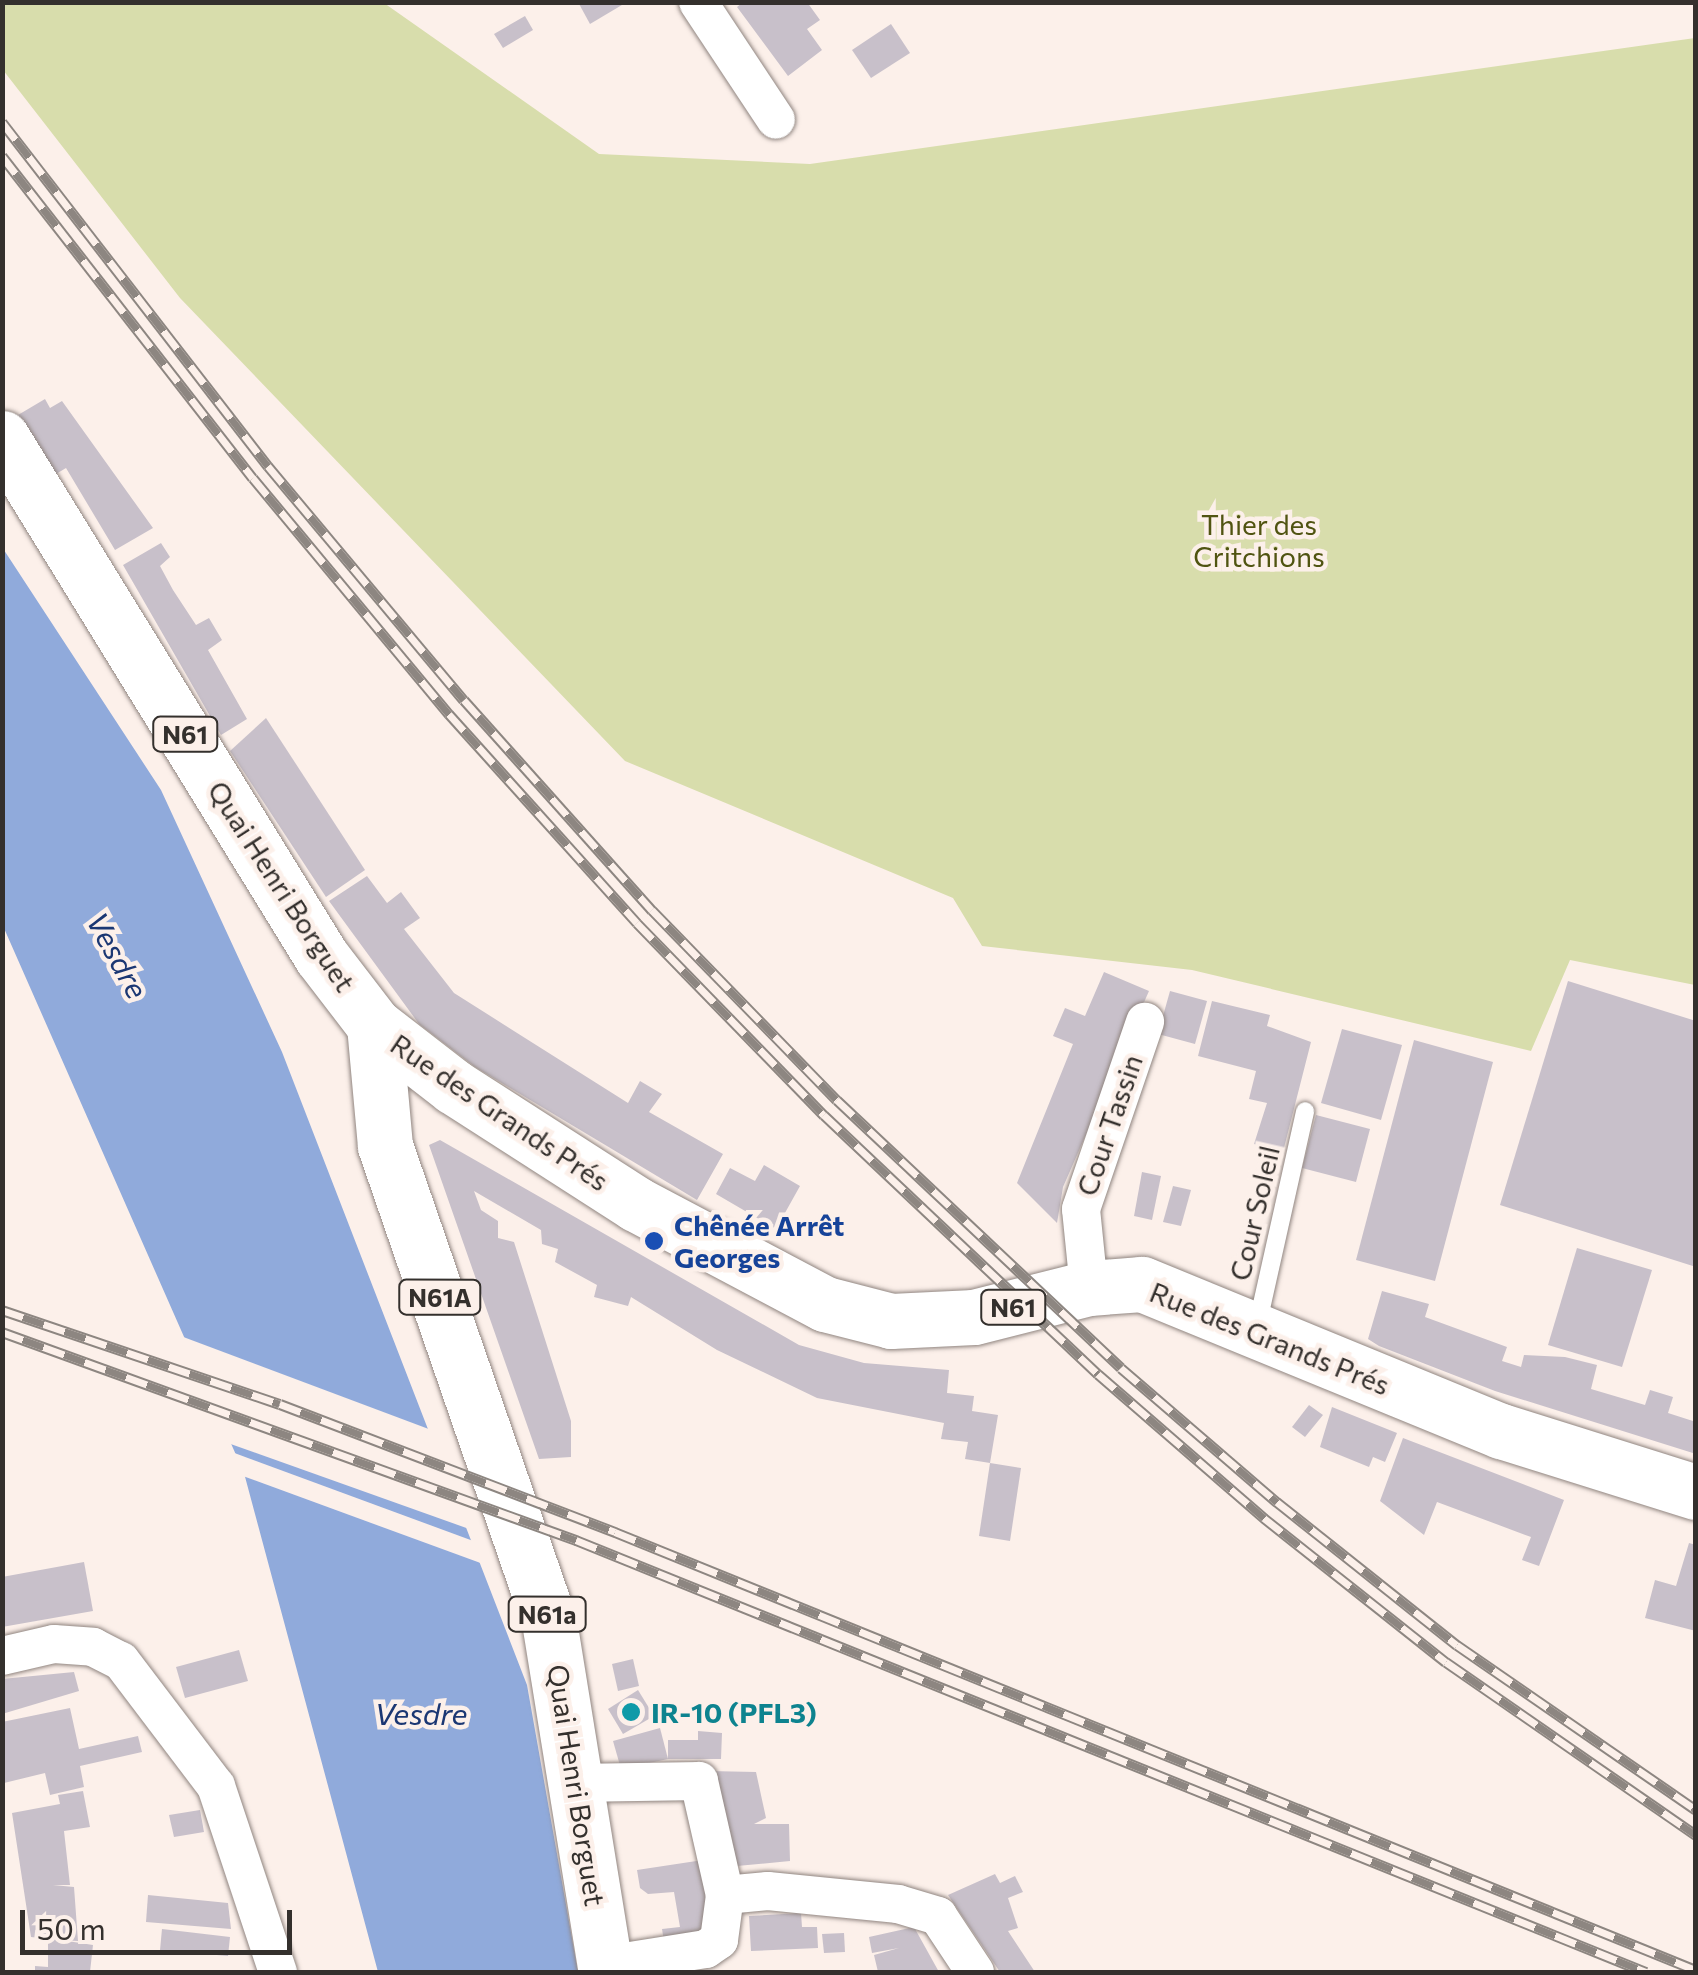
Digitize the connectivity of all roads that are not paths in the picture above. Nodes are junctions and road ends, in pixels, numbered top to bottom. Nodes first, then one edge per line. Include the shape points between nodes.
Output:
1 (698, 2) edge
2 (776, 120) dead end
3 (2, 438) edge
4 (1145, 1022) dead end
5 (374, 1025) junction
6 (454, 1087) junction
7 (1305, 1111) dead end
8 (385, 1146) junction
9 (1089, 1288) junction
10 (1256, 1328) junction
11 (494, 1450) joint
12 (1696, 1492) edge
13 (2, 1656) edge
14 (576, 1783) junction
15 (725, 1895) junction
16 (606, 1969) edge
17 (278, 1972) edge
18 (974, 1972) edge

1 - 2 street
3 - 5 main road, Quai Henri Borguet / N61 via 322,956
4 - 9 street, Cour Tassin via 1081,1208
5 - 6 main road, Rue des Grands Prés / N61
5 - 8 main road, Quai Henri Borguet
6 - 8 main road via 410,1106
6 - 9 main road, Rue des Grands Prés / N61 via 636,1204 825,1304 891,1321 974,1317
7 - 10 lane, Cour Soleil
8 - 11 main road, Quai Henri Borguet / N61A
9 - 10 main road, Rue des Grands Prés / N61 via 1142,1284
10 - 12 main road, Rue des Grands Prés / N61 via 1501,1431
11 - 14 main road, Quai Henri Borguet / N61a via 550,1621
13 - 17 street via 54,1644 93,1647 121,1661 216,1786
14 - 15 street via 698,1780
14 - 16 main road, Quai Henri Borguet / N61a
15 - 16 street via 720,1940 706,1949
15 - 18 street via 768,1891 938,1916

